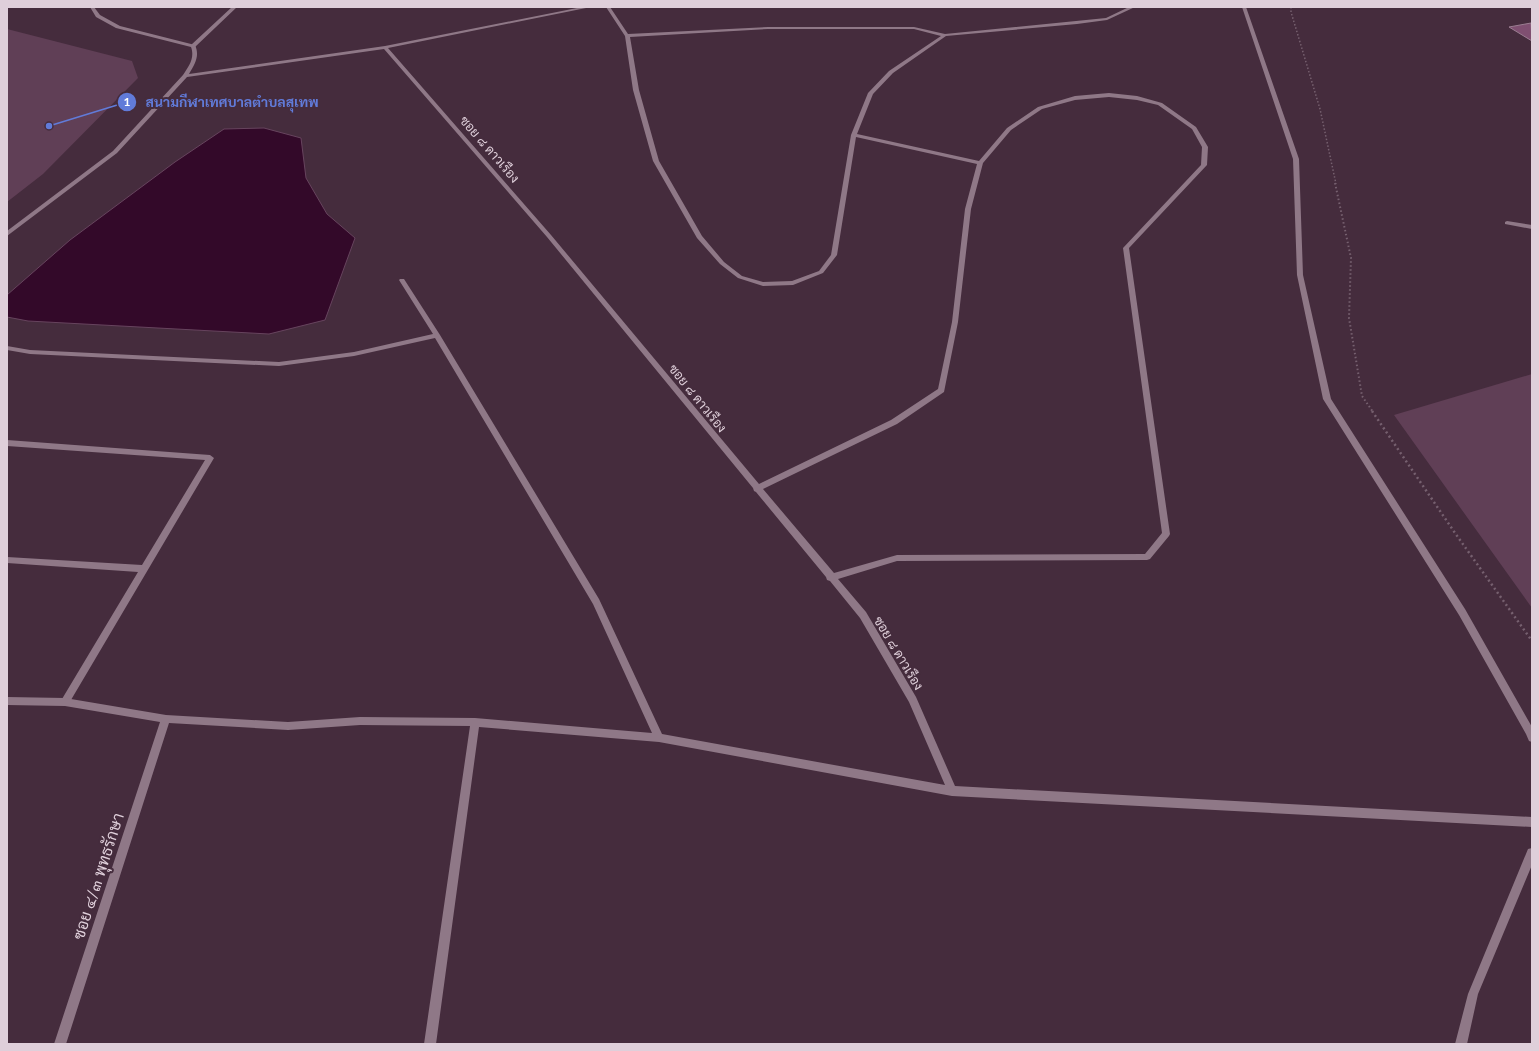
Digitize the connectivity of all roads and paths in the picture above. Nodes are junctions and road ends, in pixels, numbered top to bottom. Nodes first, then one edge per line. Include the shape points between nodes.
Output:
1 (92, 7) edge
2 (235, 7) edge
3 (589, 7) edge
4 (608, 7) edge
5 (1133, 7) edge
6 (1244, 7) edge
7 (1291, 7) edge
8 (945, 35) junction
9 (627, 36) junction
10 (193, 46) junction
11 (385, 47) junction
12 (185, 76) junction
13 (854, 135) junction
14 (980, 164) junction
15 (1507, 222) dead end
16 (1532, 227) edge
17 (7, 234) edge
18 (402, 280) dead end
19 (437, 335) junction
20 (7, 348) edge
21 (7, 443) edge
22 (757, 489) junction
23 (7, 560) edge
24 (144, 569) junction
25 (830, 578) junction
26 (1532, 641) edge
27 (7, 701) edge
28 (65, 702) junction
29 (166, 719) junction
30 (475, 722) junction
31 (659, 738) junction
32 (1532, 738) edge
33 (952, 791) junction
34 (1532, 822) edge
35 (1532, 853) edge
36 (60, 1044) edge
37 (430, 1044) edge
38 (1461, 1044) edge

1 - 10 street via 98,16 118,27
2 - 10 street
3 - 11 street
4 - 9 street
5 - 8 street via 1107,19
6 - 32 street via 1296,160 1300,275 1327,399 1462,612
7 - 26 path via 1320,109 1351,258 1349,318 1362,396
8 - 9 street via 914,28 768,28
8 - 13 street via 891,72 871,93
9 - 13 street via 636,90 656,160 699,237 722,263 740,276 762,284 793,283 821,272 834,255
10 - 12 street via 196,51 194,61
11 - 12 street
11 - 22 street, ซอย ๘ ดาวเรือง via 549,236
12 - 17 street via 115,152
13 - 14 street
14 - 22 street via 968,209 955,322 941,390 894,422
14 - 25 street via 1009,129 1040,108 1075,98 1109,95 1160,104 1194,128 1205,146 1204,165 1126,248 1166,534 1147,557 897,558
15 - 16 street
18 - 19 street
19 - 20 street via 354,354 279,364 30,352
19 - 31 street via 596,602
21 - 24 street via 210,458
22 - 25 street, ซอย ๘ ดาวเรือง
23 - 24 street
24 - 28 street
25 - 33 street, ซอย ๘ ดาวเรือง via 863,615 913,700
27 - 28 street
28 - 29 street
29 - 30 street via 288,726 360,721
29 - 36 street, ซอย ๔/๓ พุทธรักษา
30 - 31 street
30 - 37 street
31 - 33 street
33 - 34 street
35 - 38 street via 1473,994

